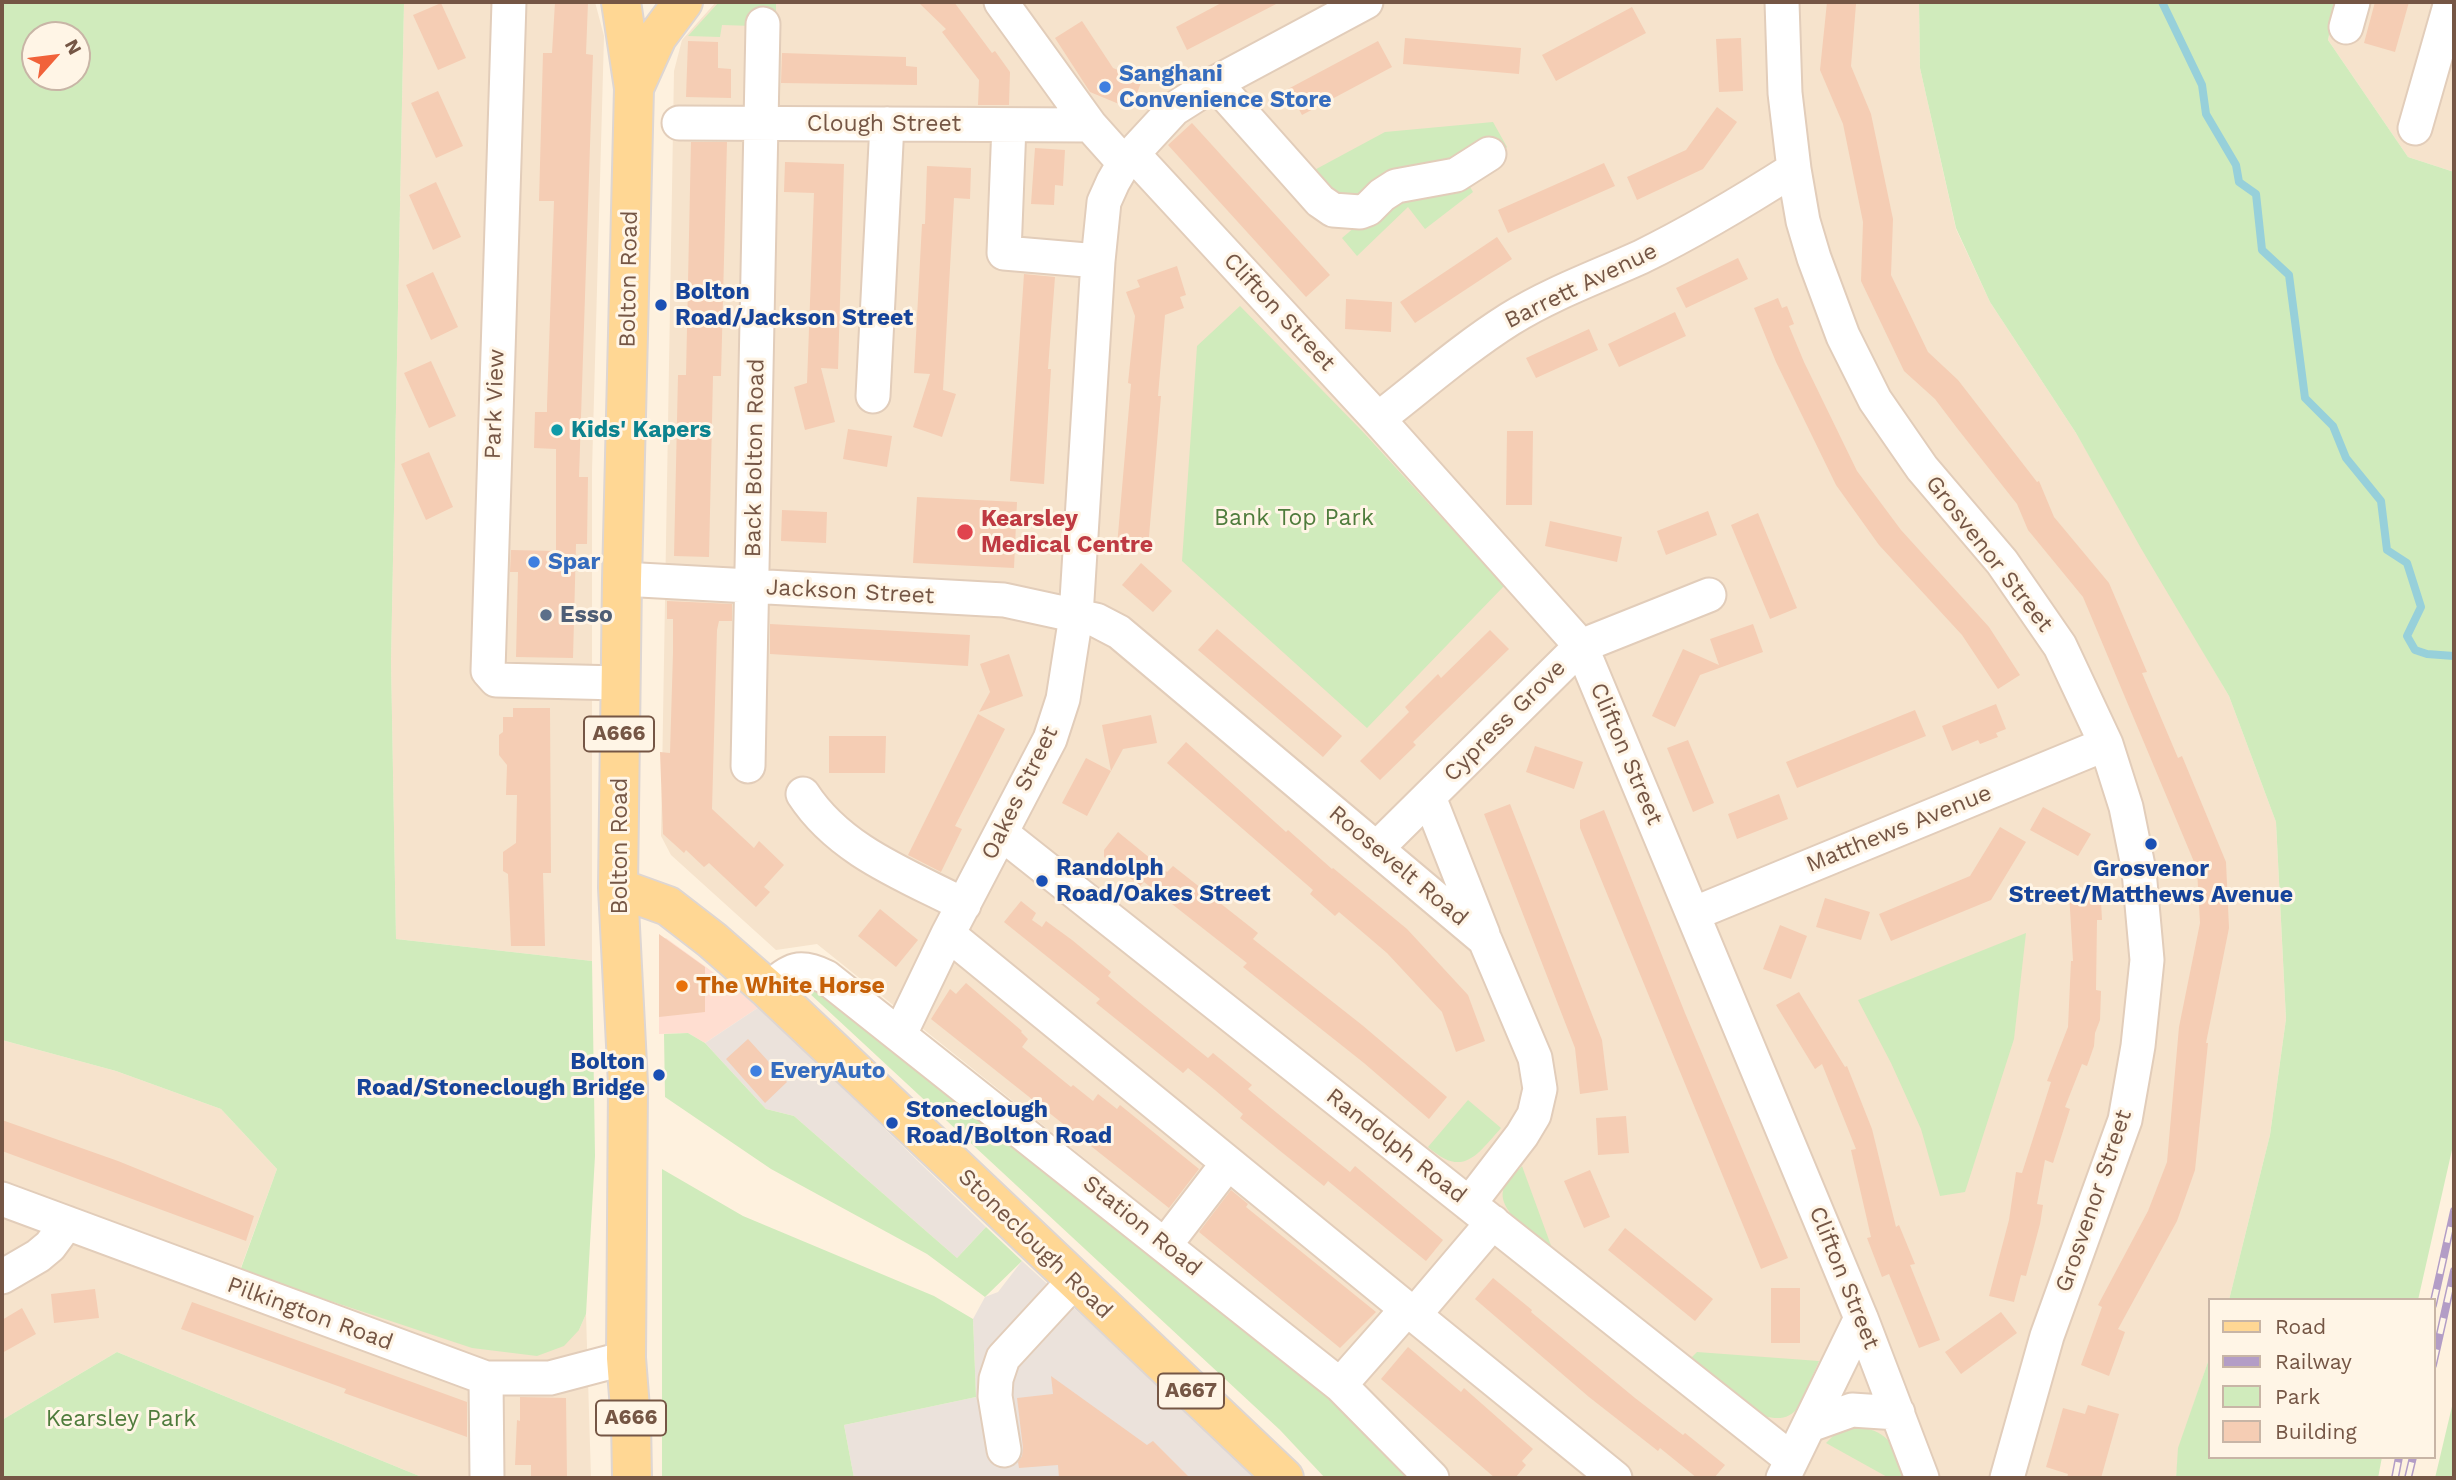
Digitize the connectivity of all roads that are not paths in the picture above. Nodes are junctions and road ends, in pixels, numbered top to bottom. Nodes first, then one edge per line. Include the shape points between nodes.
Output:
1 (509, 2) edge
2 (621, 2) edge
3 (683, 2) edge
4 (1366, 2) edge
5 (1782, 2) edge
6 (2451, 2) edge
7 (1007, 4) edge
8 (762, 24) dead end
9 (1215, 83) junction
10 (634, 88) junction
11 (679, 123) dead end
12 (762, 124) junction
13 (887, 124) junction
14 (1009, 125) junction
15 (1090, 125) junction
16 (2416, 128) dead end
17 (1489, 154) dead end
18 (1129, 159) junction
19 (1794, 169) junction
20 (1098, 261) junction
21 (873, 396) dead end
22 (1378, 419) junction
23 (622, 579) junction
24 (752, 587) junction
25 (1709, 595) dead end
26 (1076, 616) junction
27 (1581, 646) junction
28 (620, 683) junction
29 (2106, 744) junction
30 (748, 766) dead end
31 (803, 794) dead end
32 (1429, 797) junction
33 (1001, 833) junction
34 (1377, 847) junction
35 (618, 888) junction
36 (964, 905) junction
37 (1693, 914) junction
38 (948, 934) junction
39 (1485, 940) junction
40 (768, 989) junction
41 (900, 1034) junction
42 (1228, 1163) junction
43 (2, 1199) edge
44 (1481, 1213) junction
45 (67, 1223) junction
46 (1165, 1245) junction
47 (2, 1277) edge
48 (1074, 1281) junction
49 (1410, 1312) junction
50 (1861, 1318) junction
51 (626, 1359) junction
52 (486, 1378) junction
53 (1340, 1385) junction
54 (1898, 1413) junction
55 (1810, 1425) junction
56 (1004, 1450) dead end
57 (1787, 1469) edge
58 (486, 1478) edge
59 (632, 1478) edge
60 (1284, 1478) edge
61 (1432, 1478) edge
62 (1615, 1478) edge
63 (1922, 1478) edge
64 (2007, 1478) edge

1 - 28 street, Park View via 488,671 496,680
2 - 10 main road, Bolton Road / A666
3 - 10 main road, Bolton Road / A666 via 657,37
4 - 9 street, Oakes Street
5 - 19 street, Grosvenor Street via 1785,93
6 - 16 street
7 - 15 street, Clifton Street
8 - 12 street, Back Bolton Road
9 - 17 street via 1333,210 1360,212 1396,186 1456,175
9 - 18 street, Oakes Street via 1174,109
10 - 23 main road, Bolton Road / A666
11 - 12 street, Clough Street
12 - 13 street, Clough Street
12 - 24 street, Back Bolton Road
13 - 14 street, Clough Street
13 - 21 street
14 - 15 street, Clough Street
14 - 20 street via 1004,253
15 - 18 street, Clifton Street
18 - 20 street, Oakes Street via 1104,202
18 - 22 street, Clifton Street
19 - 22 street, Barrett Avenue via 1716,219 1511,318
19 - 29 street, Grosvenor Street via 1814,258 1843,336 1875,400 1922,468 2002,562 2060,646
20 - 26 street, Oakes Street
22 - 27 street, Clifton Street
23 - 24 street, Jackson Street
23 - 28 main road, Bolton Road / A666
24 - 26 street, Jackson Street via 1004,600
24 - 30 street, Back Bolton Road
25 - 27 street
26 - 33 street, Oakes Street via 1063,699 1050,739
26 - 34 street, Roosevelt Road via 1119,632
27 - 32 street, Cypress Grove
27 - 37 street, Clifton Street
28 - 35 main road, Bolton Road / A666
29 - 37 street, Matthews Avenue
29 - 64 street, Grosvenor Street via 2126,807 2139,871 2147,960 2138,1046 2125,1119 2047,1336
31 - 36 street via 836,833 875,860
32 - 34 street, Cypress Grove
32 - 39 street, Cypress Grove
33 - 36 street, Oakes Street
33 - 44 street, Randolph Road
34 - 39 street, Roosevelt Road
35 - 40 main road, Stoneclough Road / A667 via 668,906
35 - 51 main road, Bolton Road / A666 via 628,1084
36 - 38 street, Oakes Street
37 - 50 street, Clifton Street
38 - 41 street, Oakes Street
38 - 42 street
39 - 44 street, Roosevelt Road via 1535,1058 1540,1089 1534,1115
40 - 41 street, Station Road via 797,968 811,970
40 - 48 main road, Stoneclough Road / A667
41 - 46 street, Station Road
42 - 46 street
42 - 49 street
43 - 45 street, Pilkington Road
44 - 49 street, Roosevelt Road
44 - 57 street, Randolph Road
45 - 47 street via 38,1256
45 - 52 street, Pilkington Road
46 - 53 street, Station Road
48 - 56 street via 1003,1358 995,1396
48 - 60 main road, Stoneclough Road / A667
49 - 53 street, Roosevelt Road
49 - 62 street
50 - 54 street, Clifton Street
50 - 55 street
51 - 52 street, Pilkington Road via 550,1378
51 - 59 main road, Bolton Road / A666
52 - 58 street
53 - 61 street, Station Road
54 - 55 street via 1852,1410
54 - 63 street, Clifton Street
55 - 57 street

